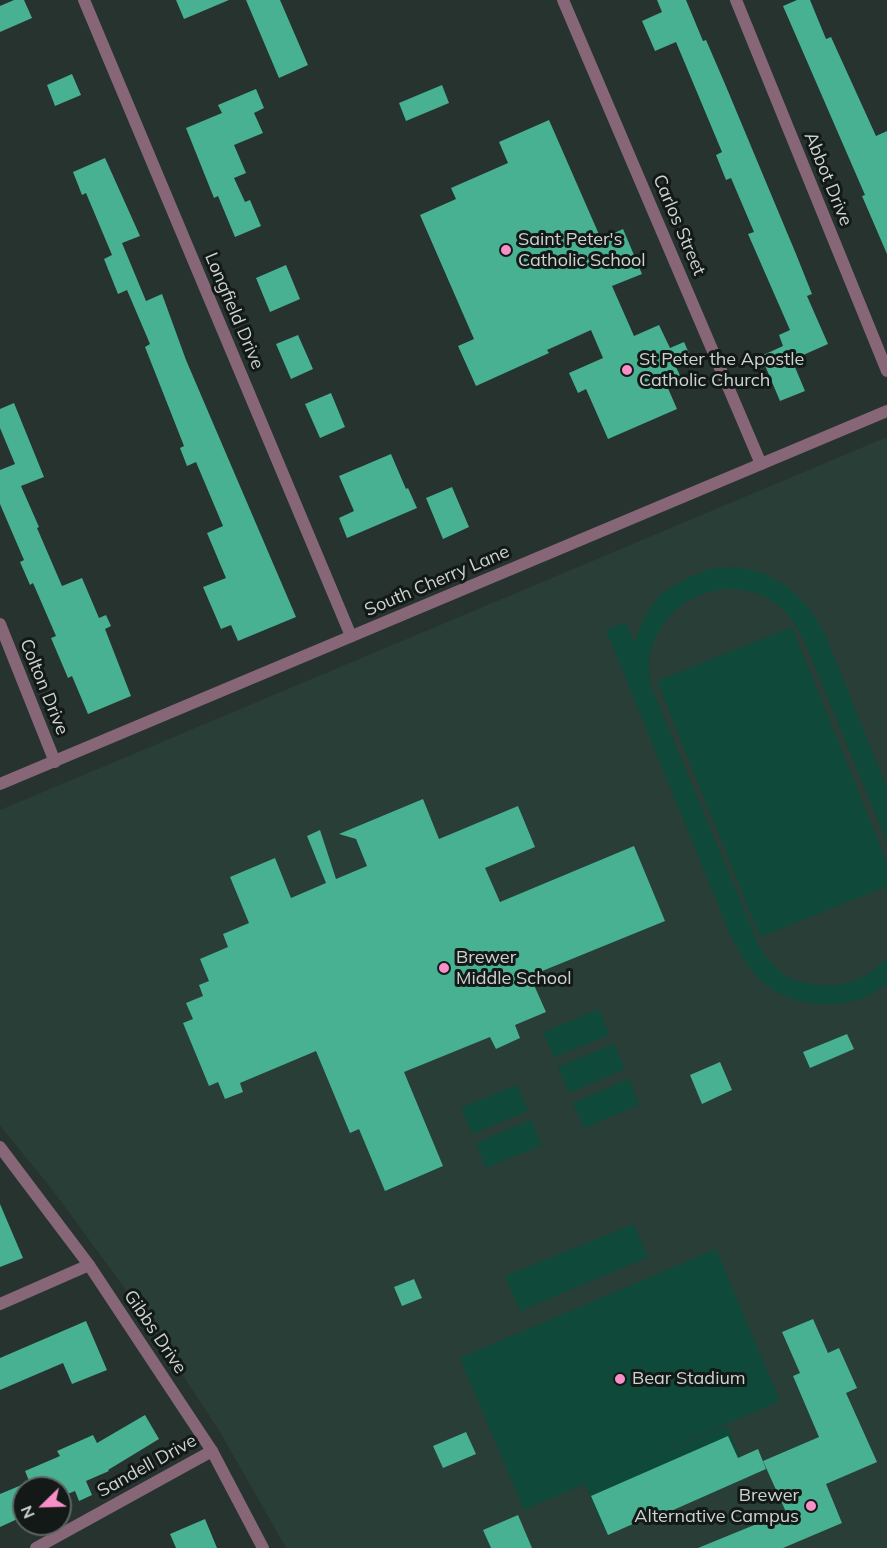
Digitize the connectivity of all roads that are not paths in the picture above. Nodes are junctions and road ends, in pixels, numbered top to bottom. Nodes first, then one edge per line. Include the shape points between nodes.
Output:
1 (84, 0) edge
2 (563, 0) edge
3 (736, 0) edge
4 (887, 371) edge
5 (887, 411) edge
6 (760, 464) junction
7 (0, 624) edge
8 (351, 636) junction
9 (55, 762) junction
10 (0, 784) edge
11 (0, 1147) edge
12 (89, 1265) junction
13 (0, 1304) edge
14 (212, 1451) junction
15 (36, 1548) edge
16 (263, 1548) edge

1 - 8 street, Longfield Drive
2 - 6 street, Carlos Street
3 - 4 street, Abbot Drive
5 - 6 street, South Cherry Lane
6 - 8 street, South Cherry Lane
7 - 9 street, Colton Drive
8 - 9 street, South Cherry Lane
9 - 10 street, South Cherry Lane
11 - 12 street, Gibbs Drive
12 - 13 street
12 - 14 street, Gibbs Drive
14 - 15 street, Sandell Drive
14 - 16 street, Gibbs Drive

